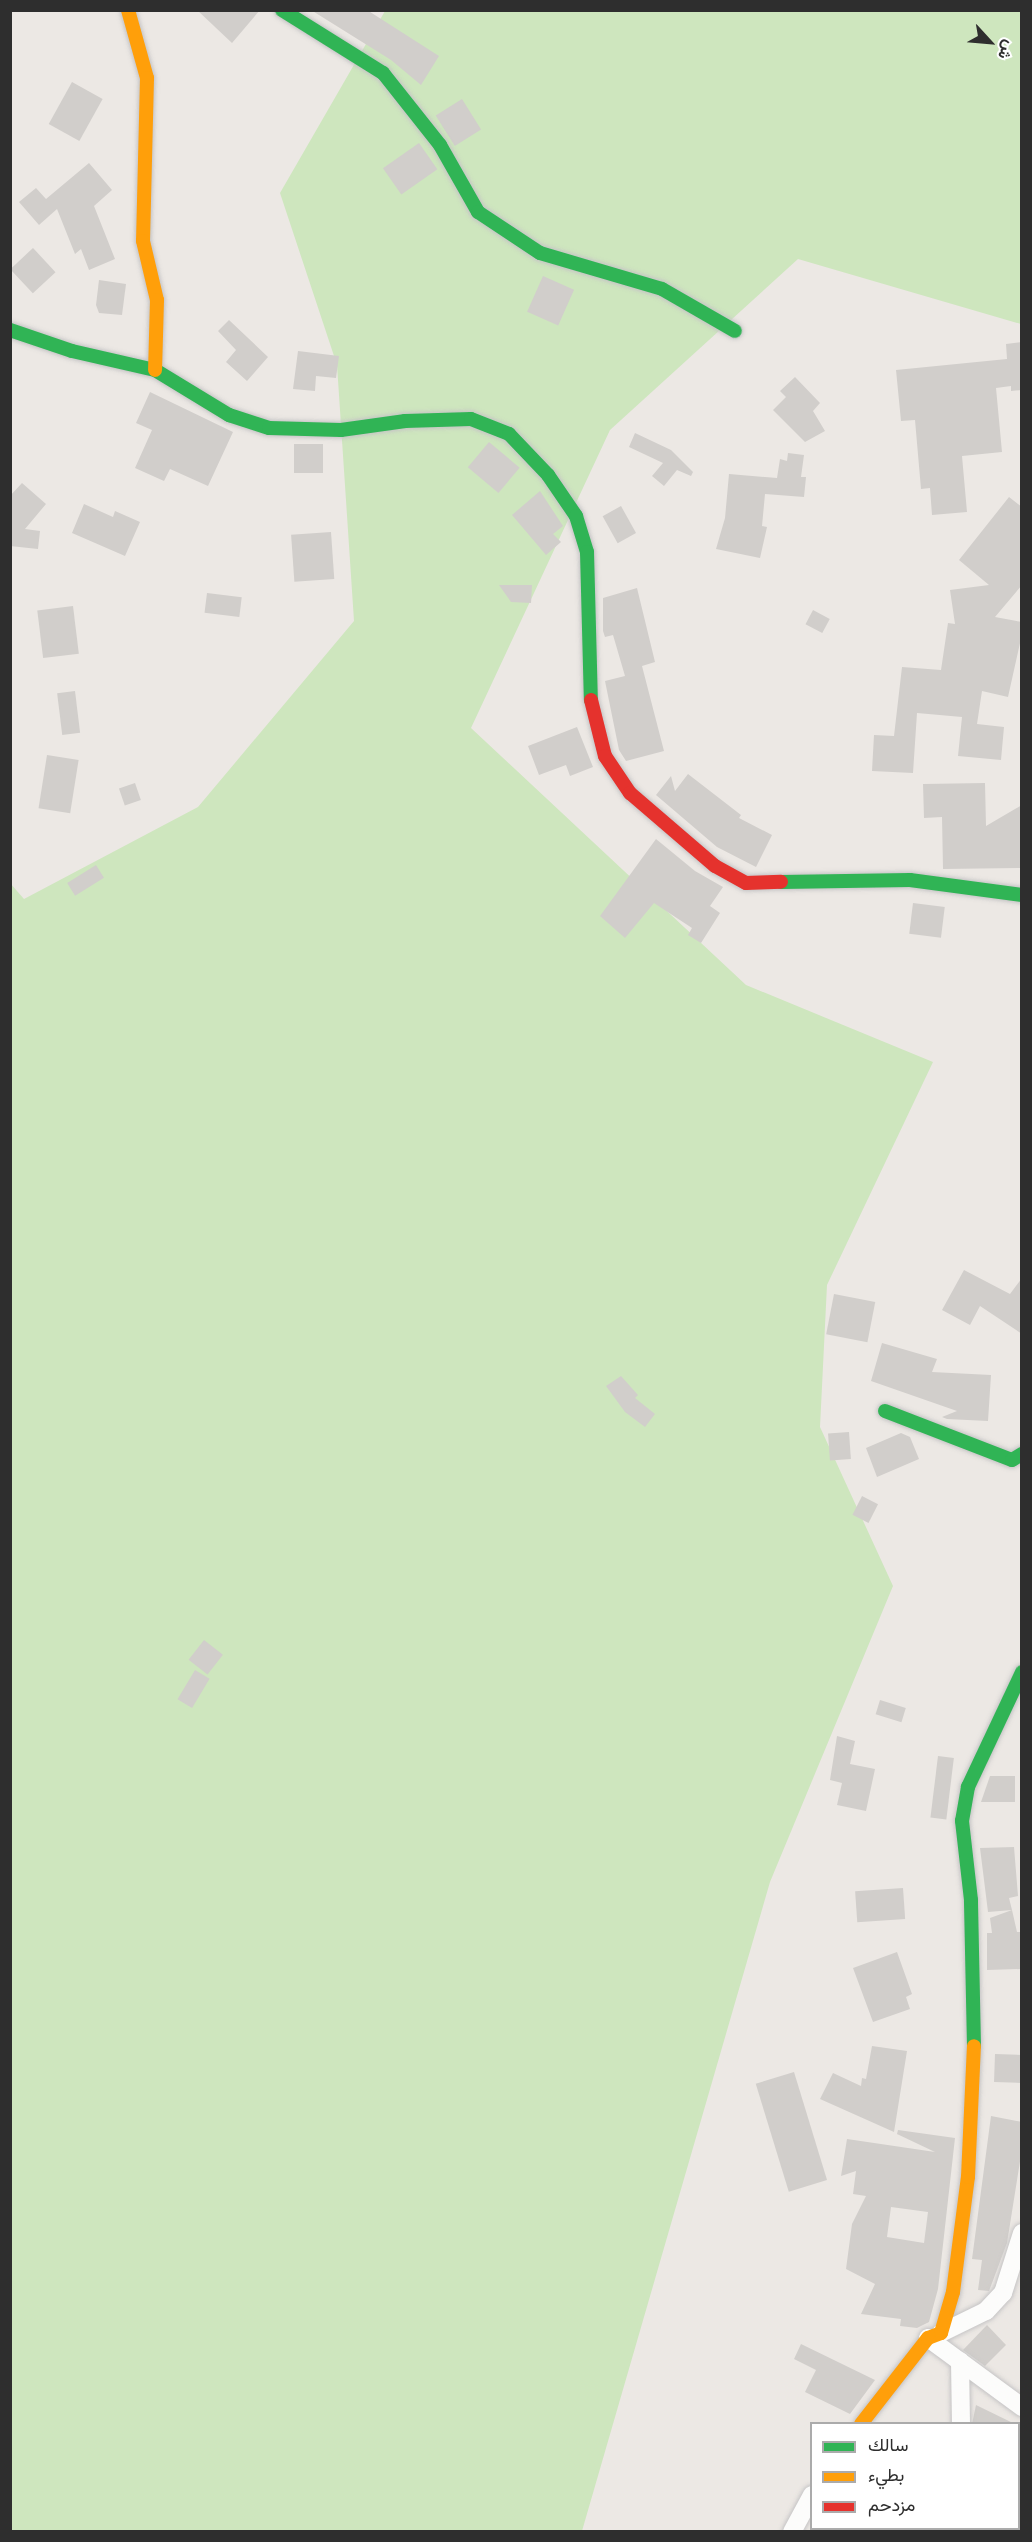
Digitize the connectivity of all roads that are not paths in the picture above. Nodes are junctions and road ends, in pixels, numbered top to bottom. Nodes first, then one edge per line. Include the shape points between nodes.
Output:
1 (128, 10) edge
2 (282, 10) edge
3 (10, 330) edge
4 (735, 331) dead end
5 (156, 370) junction
6 (1022, 895) edge
7 (885, 1411) dead end
8 (1022, 1454) edge
9 (1022, 1672) edge
10 (1022, 2233) edge
11 (934, 2336) junction
12 (960, 2361) junction
13 (1022, 2406) edge
14 (863, 2422) edge
15 (961, 2422) edge
16 (810, 2499) edge
17 (792, 2532) edge

1 - 5 street via 147,78 143,241 157,300
2 - 4 street via 383,73 440,145 478,212 540,253 662,289
3 - 5 street via 72,351
5 - 6 street via 229,415 269,428 341,430 405,421 471,419 509,434 548,475 576,516 587,552 589,693 605,756 630,793 715,866 746,884 910,880
7 - 8 street via 1012,1460
9 - 11 street via 968,1787 963,1821 971,1900 974,2065 962,2241
10 - 11 street via 1010,2282 999,2298 975,2318
11 - 12 street
11 - 14 street
12 - 13 street
12 - 15 street
16 - 17 street

